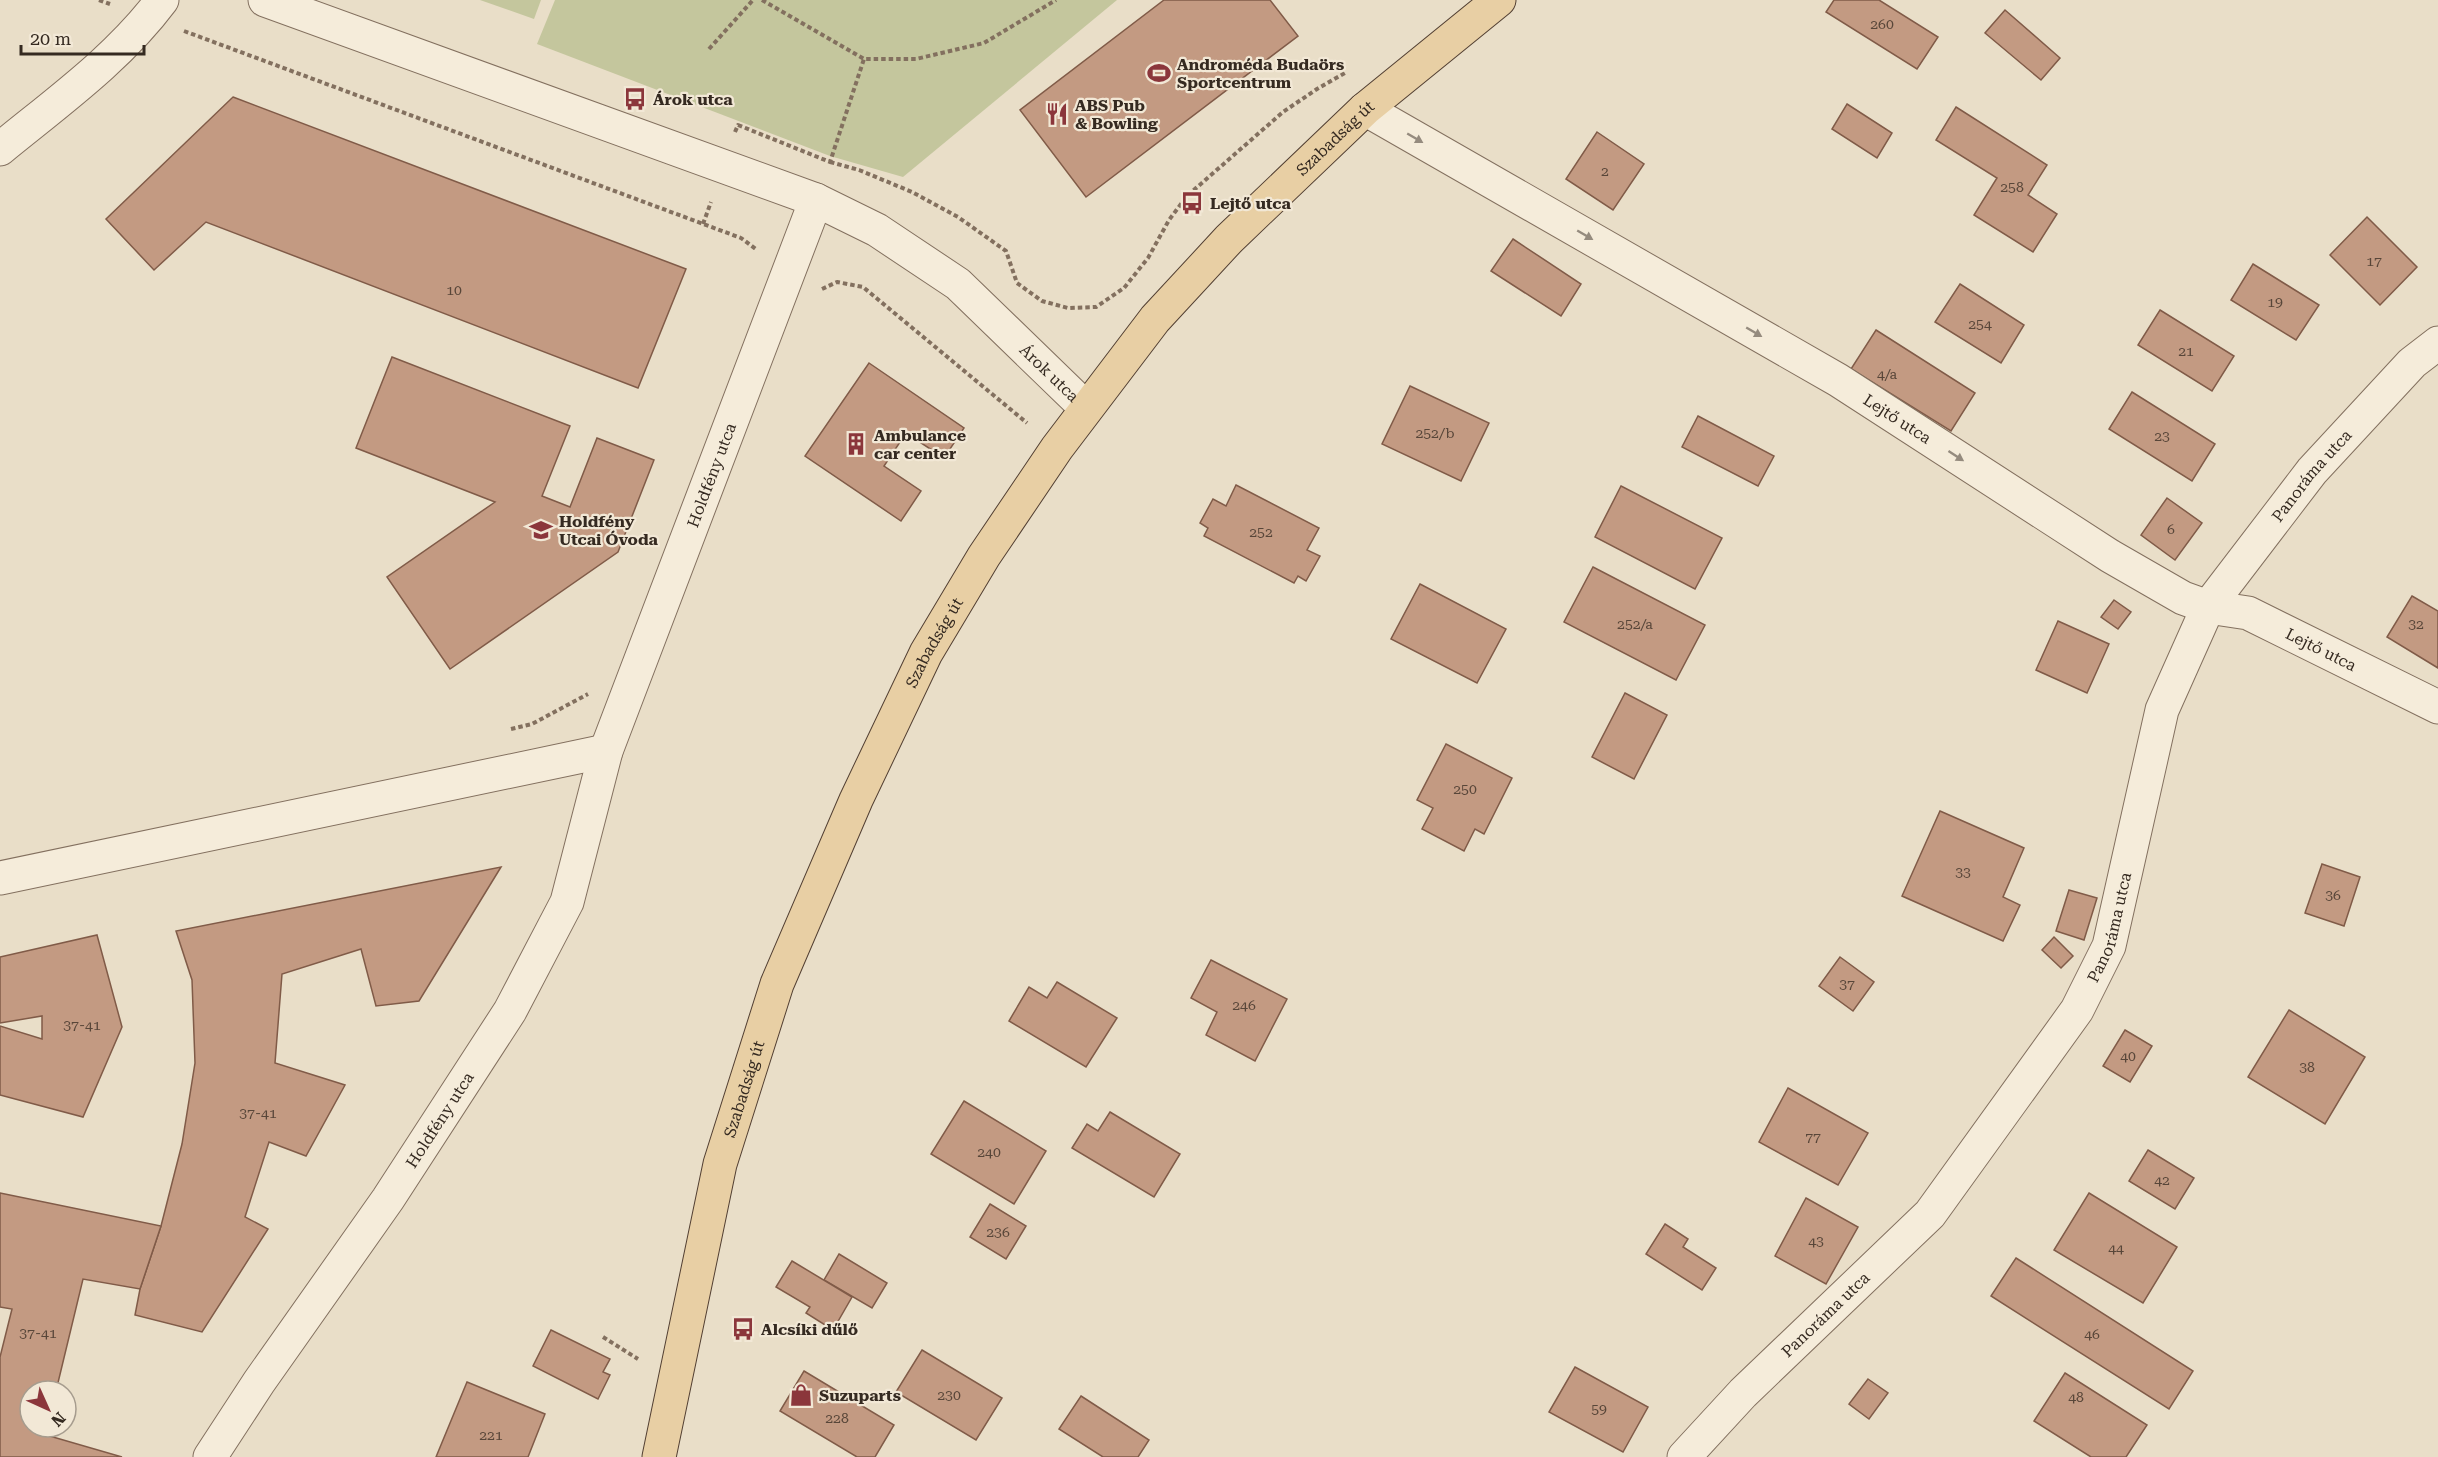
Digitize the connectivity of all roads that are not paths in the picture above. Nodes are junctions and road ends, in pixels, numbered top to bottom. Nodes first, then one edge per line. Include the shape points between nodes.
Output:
1 (265, 0) edge
2 (1499, 0) edge
3 (155, 9) edge
4 (1365, 109) junction
5 (0, 149) edge
6 (816, 200) junction
7 (2438, 343) edge
8 (1086, 408) junction
9 (2208, 607) junction
10 (2438, 707) edge
11 (606, 751) junction
12 (0, 878) edge
13 (210, 1457) edge
14 (660, 1457) edge
15 (1684, 1457) edge

1 - 6 street, Árok utca
2 - 4 main road, Szabadság út
3 - 5 street via 111,57
4 - 8 main road, Szabadság út via 1221,247 1155,319
4 -> 9 street, Lejtő utca via 1838,380 2110,556 2183,598
6 - 8 street, Árok utca via 877,230 958,284
6 - 11 street, Holdfény utca
7 - 9 street, Panoráma utca via 2412,363 2312,471
8 - 14 main road, Szabadság út via 984,556 926,653 856,800 777,984 720,1164
9 - 10 street, Lejtő utca via 2248,613
9 - 15 street, Panoráma utca via 2162,710 2109,946 2077,1010 1930,1214 1743,1393
11 - 12 street
11 - 13 street, Holdfény utca via 567,902 510,1011 388,1199

